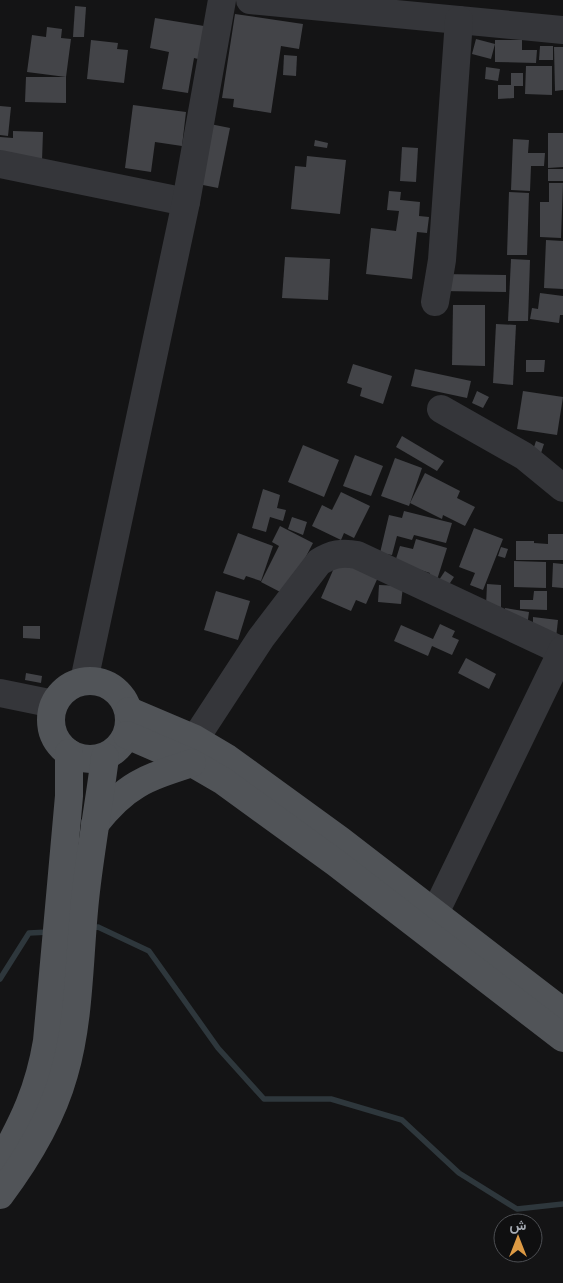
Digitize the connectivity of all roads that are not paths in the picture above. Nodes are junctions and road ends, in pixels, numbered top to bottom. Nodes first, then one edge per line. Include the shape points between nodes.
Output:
1 (222, 0) edge
2 (250, 0) edge
3 (459, 20) junction
4 (563, 30) edge
5 (0, 164) edge
6 (186, 202) junction
7 (435, 302) dead end
8 (440, 410) dead end
9 (563, 488) edge
10 (562, 650) edge
11 (84, 681) junction
12 (0, 693) edge
13 (54, 704) junction
14 (128, 723) junction
15 (194, 751) junction
16 (69, 754) junction
17 (105, 757) junction
18 (95, 824) junction
19 (72, 900) junction
20 (435, 913) junction
21 (563, 1012) edge
22 (563, 1038) edge
23 (0, 1163) edge
24 (0, 1195) edge

1 - 6 street
2 - 3 street
3 - 4 street
3 - 7 street via 442,260
5 - 6 street
6 - 11 street
8 - 9 street via 524,456
10 - 15 street via 356,556 337,554 319,562 260,638
10 - 20 street
11 - 13 main road via 72,685
11 - 14 main road via 107,684 121,695
12 - 13 street
13 - 16 main road via 52,732
14 - 15 main road
14 - 17 main road via 122,744
15 - 18 main road via 129,788
15 - 20 main road via 226,758
15 - 22 main road via 223,781 336,863
16 - 17 main road via 86,760
16 - 19 main road
17 - 18 main road
18 - 19 main road
19 - 23 main road via 50,994 42,1068 21,1127
19 - 24 main road via 77,996 64,1075 39,1135
20 - 21 main road

